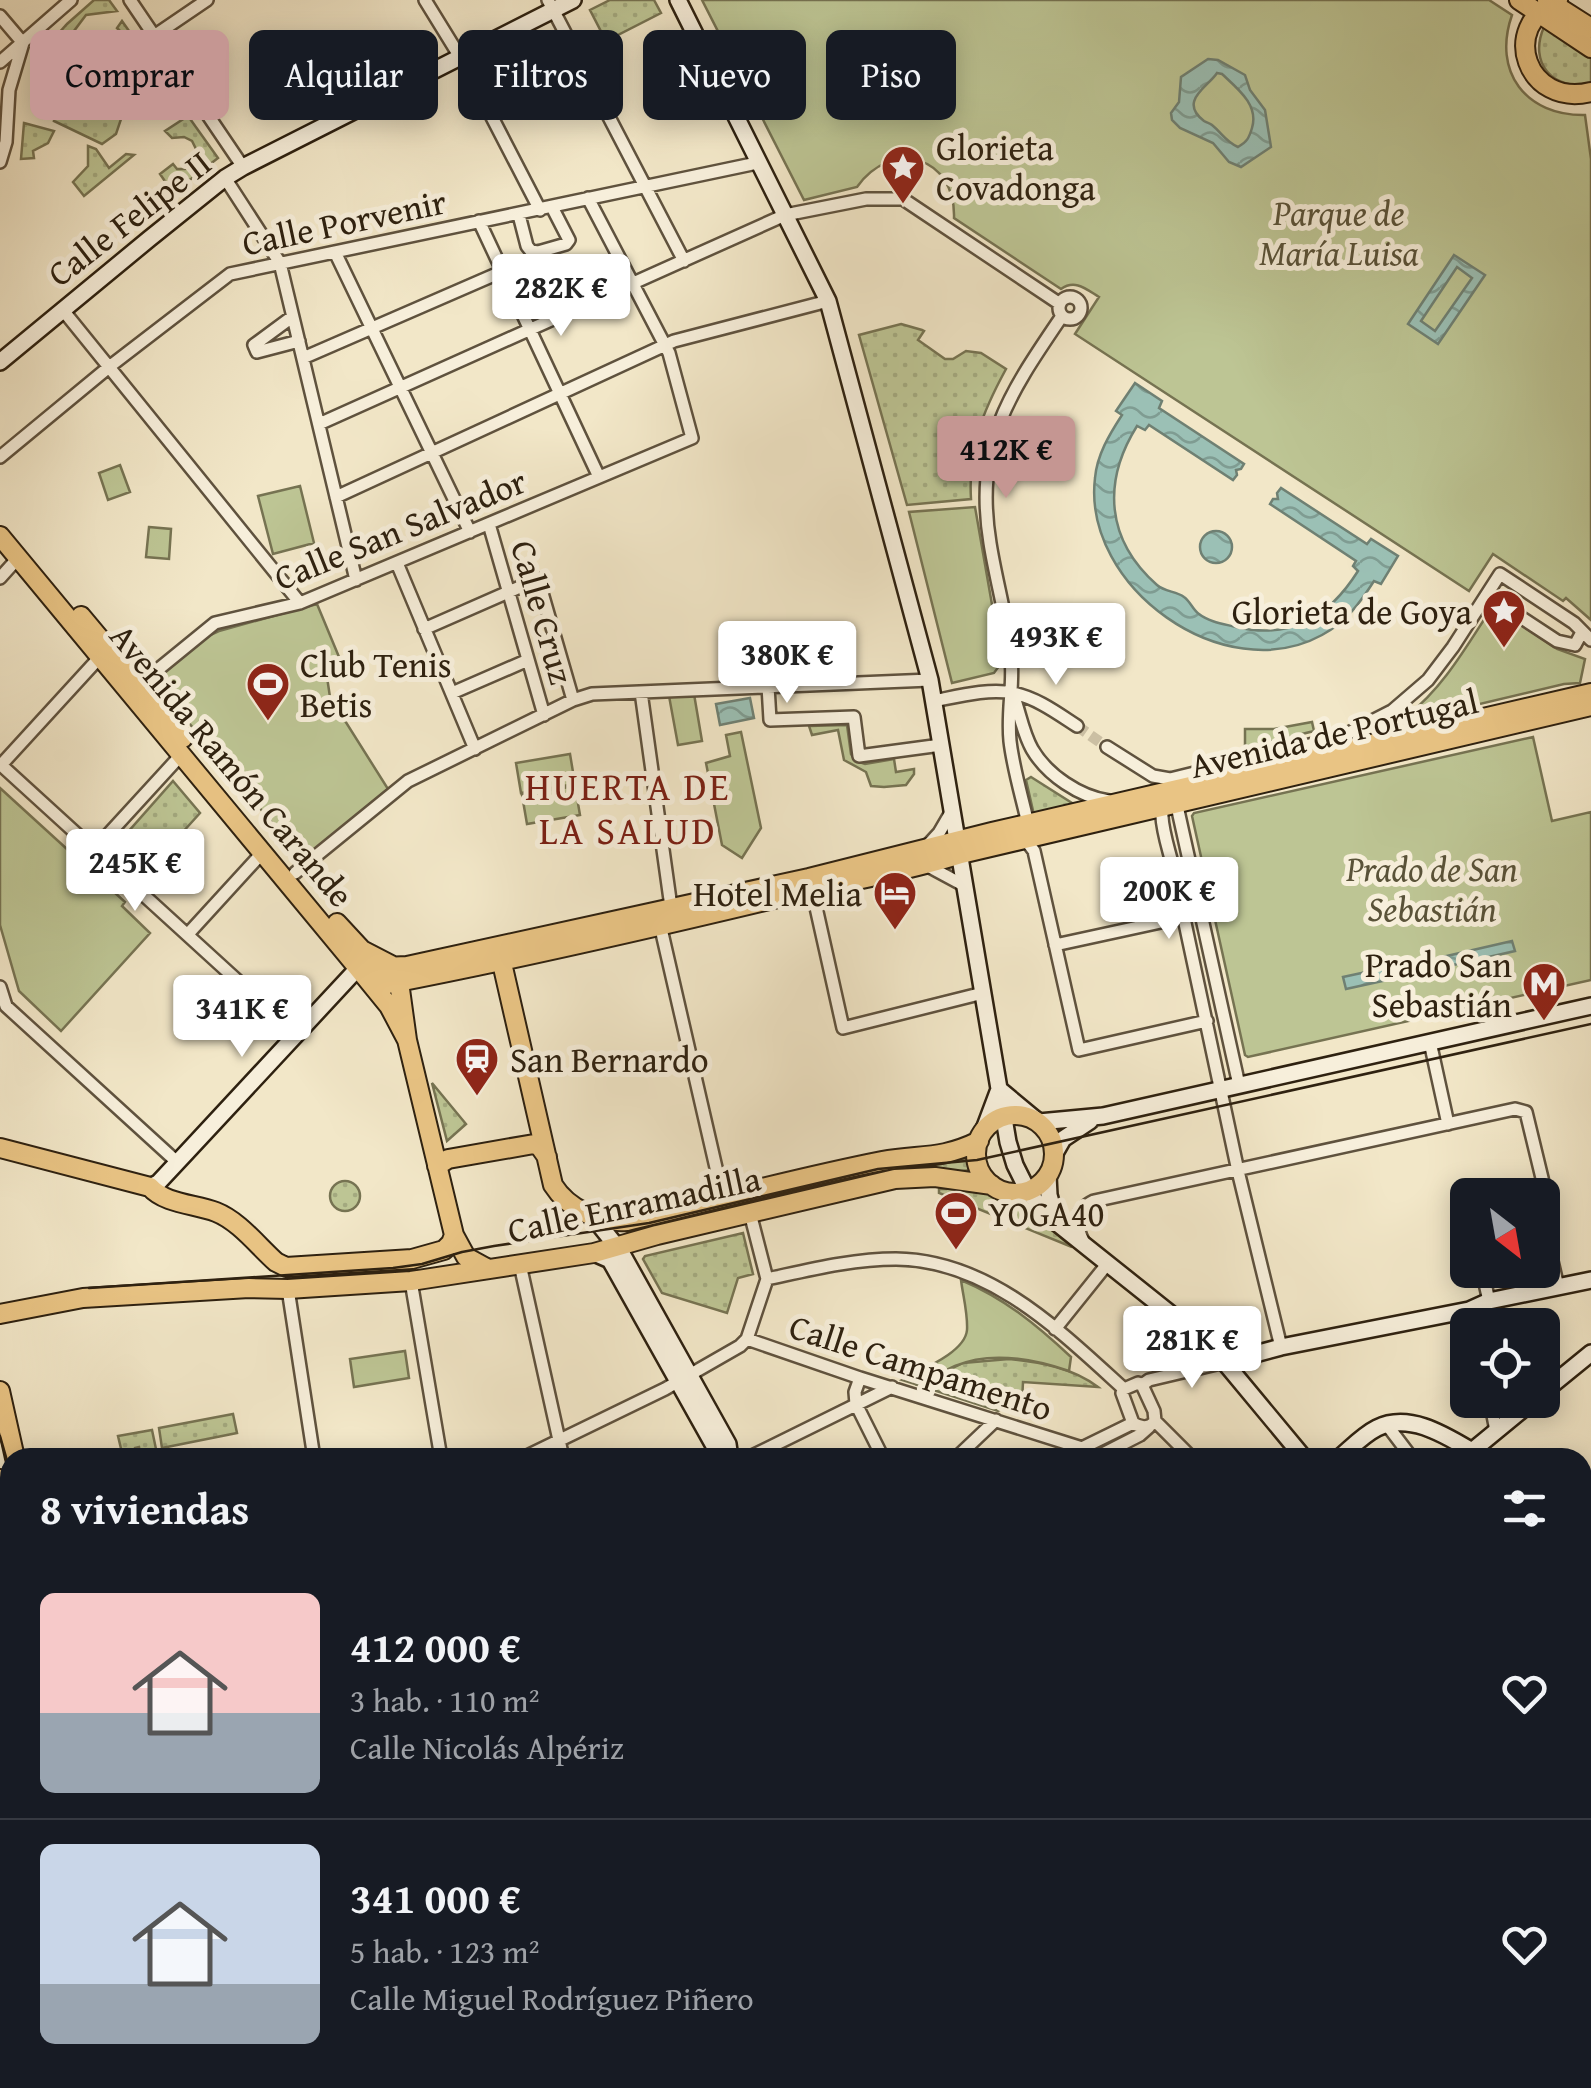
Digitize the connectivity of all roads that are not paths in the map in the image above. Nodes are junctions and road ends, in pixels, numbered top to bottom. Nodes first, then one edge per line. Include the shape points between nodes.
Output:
1 (71, 0) edge
2 (130, 0) edge
3 (207, 0) edge
4 (425, 0) edge
5 (573, 0) edge
6 (678, 0) edge
7 (1519, 0) edge
8 (1548, 4) edge
9 (551, 5) edge
10 (0, 16) edge
11 (1591, 28) edge
12 (150, 30) edge
13 (163, 30) edge
14 (509, 30) edge
15 (23, 42) junction
16 (1591, 48) edge
17 (458, 52) edge
18 (458, 60) edge
19 (0, 62) edge
20 (1587, 98) edge
21 (211, 120) edge
22 (496, 120) edge
23 (0, 162) edge
24 (757, 164) junction
25 (243, 167) junction
26 (226, 178) junction
27 (646, 188) junction
28 (588, 198) junction
29 (546, 209) junction
30 (520, 215) junction
31 (785, 215) junction
32 (479, 222) junction
33 (335, 252) junction
34 (684, 261) junction
35 (280, 263) junction
36 (502, 272) junction
37 (633, 284) junction
38 (828, 301) junction
39 (62, 309) junction
40 (292, 317) junction
41 (372, 328) junction
42 (529, 330) junction
43 (298, 341) junction
44 (665, 346) junction
45 (303, 358) junction
46 (0, 362) edge
47 (109, 367) junction
48 (401, 388) junction
49 (560, 394) junction
50 (318, 424) junction
51 (432, 453) junction
52 (0, 457) edge
53 (599, 477) junction
54 (336, 497) junction
55 (0, 520) edge
56 (489, 524) junction
57 (470, 532) junction
58 (0, 536) edge
59 (18, 558) junction
60 (397, 563) junction
61 (0, 578) edge
62 (356, 580) junction
63 (508, 592) junction
64 (1487, 596) junction
65 (300, 604) junction
66 (424, 629) junction
67 (1586, 636) edge
68 (99, 658) junction
69 (528, 660) junction
70 (930, 680) junction
71 (139, 685) junction
72 (768, 686) junction
73 (452, 692) junction
74 (642, 692) junction
75 (1591, 692) edge
76 (1013, 693) junction
77 (573, 700) junction
78 (934, 702) junction
79 (1591, 706) edge
80 (544, 716) junction
81 (1076, 726) tunnel mouth
82 (1343, 736) junction
83 (941, 745) junction
84 (1107, 746) tunnel mouth
85 (475, 749) junction
86 (181, 755) junction
87 (1326, 756) junction
88 (1, 765) edge
89 (1152, 776) junction
90 (1070, 786) junction
91 (1166, 795) junction
92 (1118, 803) junction
93 (953, 809) junction
94 (1075, 812) junction
95 (1026, 831) junction
96 (960, 847) junction
97 (989, 848) junction
98 (94, 850) junction
99 (263, 852) junction
100 (924, 858) junction
101 (295, 873) junction
102 (810, 884) junction
103 (965, 886) junction
104 (666, 917) junction
105 (1184, 917) junction
106 (188, 934) junction
107 (1055, 946) junction
108 (499, 953) junction
109 (358, 968) junction
110 (400, 971) junction
111 (0, 988) edge
112 (983, 992) junction
113 (1591, 1006) edge
114 (1207, 1021) junction
115 (296, 1034) junction
116 (407, 1040) junction
117 (1430, 1042) junction
118 (1000, 1089) junction
119 (1229, 1093) junction
120 (1004, 1116) junction
121 (1104, 1116) junction
122 (1037, 1121) junction
123 (1448, 1124) junction
124 (981, 1136) junction
125 (0, 1148) edge
126 (1055, 1154) junction
127 (547, 1157) junction
128 (178, 1162) junction
129 (438, 1166) junction
130 (1238, 1170) junction
131 (1048, 1176) junction
132 (1539, 1178) edge
133 (992, 1185) junction
134 (150, 1187) junction
135 (1028, 1191) junction
136 (723, 1198) junction
137 (750, 1213) junction
138 (594, 1218) junction
139 (1058, 1224) junction
140 (454, 1235) junction
141 (1084, 1245) junction
142 (618, 1247) junction
143 (594, 1253) junction
144 (1108, 1263) junction
145 (516, 1264) junction
146 (488, 1269) junction
147 (767, 1279) junction
148 (1591, 1280) edge
149 (412, 1281) junction
150 (1560, 1287) edge
151 (1485, 1288) edge
152 (1553, 1288) edge
153 (288, 1289) junction
154 (1488, 1301) junction
155 (1481, 1308) edge
156 (0, 1314) edge
157 (1450, 1320) edge
158 (1055, 1330) junction
159 (1196, 1332) junction
160 (747, 1340) junction
161 (1280, 1347) junction
162 (1591, 1354) edge
163 (1226, 1362) junction
164 (1176, 1374) junction
165 (860, 1378) junction
166 (684, 1379) junction
167 (1560, 1379) edge
168 (1142, 1385) junction
169 (893, 1387) junction
170 (1124, 1388) junction
171 (0, 1391) edge
172 (856, 1404) junction
173 (1493, 1418) edge
174 (1512, 1418) edge
175 (996, 1420) junction
176 (1133, 1423) junction
177 (1152, 1424) junction
178 (1386, 1425) junction
179 (1496, 1431) junction
180 (560, 1440) junction
181 (13, 1448) edge
182 (312, 1448) edge
183 (439, 1448) edge
184 (544, 1448) edge
185 (562, 1448) edge
186 (728, 1448) edge
187 (768, 1448) edge
188 (878, 1448) edge
189 (967, 1448) edge
190 (1072, 1448) edge
191 (1093, 1448) edge
192 (1115, 1448) edge
193 (1180, 1448) edge
194 (1296, 1448) edge
195 (1352, 1448) edge
196 (1404, 1448) edge
197 (1463, 1448) edge
198 (1478, 1448) edge

1 - 15 street
2 - 12 street
3 - 13 street
4 - 17 street
5 - 9 street, Calle Felipe II
6 - 24 street
7 - 8 main road
8 - 11 main road
8 - 16 main road
8 - 20 main road via 1526,35 1532,72 1557,93
9 - 14 street, Calle Felipe II
9 - 27 street
10 - 15 street
15 - 19 street
15 - 23 street
18 - 25 street, Calle Felipe II
21 - 25 street
22 - 29 street
24 - 27 street, Calle Porvenir
24 - 31 street
25 - 26 street, Calle Felipe II
26 - 35 street
26 - 39 street, Calle Felipe II
27 - 28 street, Calle Porvenir
27 - 34 street
28 - 29 street, Calle Porvenir
28 - 37 street
29 - 30 street, Calle Porvenir
29 - 30 street via 566,244 531,251
30 - 32 street, Calle Porvenir
31 - 34 street
31 - 38 street
31 - 76 street via 866,198 903,199 1061,310 1006,404 988,465 987,516
32 - 33 street, Calle Porvenir
32 - 36 street
33 - 35 street, Calle Porvenir
33 - 41 street
34 - 37 street
35 - 40 street
35 - 47 street, Calle Porvenir via 230,274
36 - 41 street
36 - 42 street
37 - 42 street
37 - 44 street
38 - 44 street
38 - 70 street
39 - 46 street, Calle Felipe II
39 - 47 street
40 - 43 street
40 - 43 street via 254,345 257,352
41 - 45 street
41 - 48 street
42 - 48 street
42 - 49 street
43 - 45 street
44 - 49 street
44 - 53 street, Calle San Salvador via 692,438
45 - 50 street
47 - 52 street, Calle Porvenir
47 - 65 street
48 - 50 street
48 - 51 street
49 - 51 street
49 - 53 street
50 - 54 street
51 - 54 street
51 - 57 street
53 - 56 street, Calle San Salvador
54 - 62 street
55 - 71 main road, Avenida Ramón Carande
56 - 57 street, Calle San Salvador
56 - 63 street, Calle Cruz
57 - 60 street, Calle San Salvador
58 - 59 main road, Avenida Ramón Carande
59 - 61 street
59 - 68 main road, Avenida Ramón Carande
60 - 62 street, Calle San Salvador
60 - 66 street
62 - 65 street, Calle San Salvador
63 - 66 street
63 - 69 street, Calle Cruz
63 - 77 street via 538,579
64 - 67 street via 1557,642 1574,645
64 - 67 street via 1500,574
64 - 82 street via 1428,680 1392,711
65 - 71 street, Calle San Salvador via 215,623
66 - 73 street
68 - 86 main road, Avenida Ramón Carande
68 - 88 street
69 - 73 street
69 - 80 street, Calle Cruz
70 - 72 street
70 - 78 street
71 - 101 main road, Avenida Ramón Carande
72 - 74 street
72 - 83 street via 770,720 854,717 859,756
73 - 85 street
74 - 77 street
74 - 104 street
75 - 87 main road, Avenida de Portugal
76 - 78 street
76 - 81 street
76 - 90 street via 1035,754
76 - 95 street via 1010,743
77 - 80 street
78 - 83 street
79 - 91 main road, Avenida de Portugal
80 - 85 street
82 - 87 street
82 - 91 street
83 - 93 street
84 - 89 street
85 - 101 street via 408,782
86 - 98 street
86 - 99 main road, Avenida Ramón Carande
87 - 91 main road, Avenida de Portugal
88 - 98 street
89 - 91 street
89 - 91 street
90 - 92 street
90 - 94 street
91 - 92 main road, Avenida de Portugal
91 - 95 main road, Avenida de Portugal via 1092,823
91 - 105 street via 1160,820
91 - 119 street
92 - 94 main road, Avenida de Portugal
93 - 96 street
93 - 100 street
94 - 95 main road, Avenida de Portugal
94 - 97 street, Avenida de Portugal via 1069,822 1006,837
95 - 96 main road, Avenida de Portugal
95 - 97 main road, Avenida de Portugal
95 - 107 street
96 - 97 main road, Avenida de Portugal
96 - 100 main road
96 - 103 street
98 - 106 street
99 - 106 street
99 - 109 main road, Avenida Ramón Carande
100 - 102 main road
100 - 103 street
101 - 110 main road, Avenida Ramón Carande via 349,939
102 - 104 main road
102 - 112 street via 843,1028
103 - 112 street
104 - 108 main road
104 - 136 street
105 - 107 street
105 - 114 street
106 - 115 street
107 - 114 street via 1079,1050
108 - 110 main road
108 - 127 main road
109 - 110 main road via 388,984
109 - 115 street
109 - 116 main road, Avenida Ramón Carande
110 - 116 main road, Avenida Ramón Carande
111 - 128 street via 6,1006
112 - 118 street
113 - 117 street
114 - 119 street
115 - 128 street
116 - 129 main road, Avenida Ramón Carande
117 - 119 street
117 - 123 street
118 - 120 street
118 - 122 street
118 - 124 street
119 - 121 street
119 - 130 street
120 - 122 main road
120 - 124 main road, Calle Enramadilla
120 - 135 street
121 - 122 street
121 - 126 street via 1075,1130
122 - 126 main road
123 - 130 street
123 - 132 street via 1526,1112
124 - 133 main road via 978,1166
124 - 136 main road, Calle Enramadilla via 956,1152
125 - 134 main road
126 - 131 main road
127 - 129 main road via 534,1144
127 - 138 main road via 558,1192
128 - 134 street
129 - 140 main road, Avenida Ramón Carande
130 - 141 street via 1094,1201 1078,1215
130 - 161 street
131 - 135 main road
131 - 139 street
133 - 135 main road, Calle Enramadilla
133 - 137 main road, Calle Enramadilla via 895,1179
134 - 140 main road via 158,1196 224,1215 286,1267 412,1259 444,1250
135 - 139 street
136 - 138 main road, Calle Enramadilla via 626,1221
137 - 142 main road, Calle Enramadilla
137 - 147 street
138 - 142 street
139 - 141 street
140 - 146 main road via 466,1257
141 - 144 street
142 - 143 main road, Calle Enramadilla
142 - 166 street
143 - 145 main road, Calle Enramadilla
143 - 166 street via 610,1260
144 - 158 street
144 - 159 street
145 - 146 main road, Calle Enramadilla
145 - 180 street
146 - 149 main road, Calle Enramadilla
147 - 158 street via 866,1260 932,1263 995,1286
147 - 160 street
148 - 150 street
149 - 153 main road, Calle Enramadilla
149 - 183 street
151 - 154 street
152 - 154 street
153 - 156 main road, Calle Enramadilla via 104,1297
153 - 182 street
154 - 155 street
157 - 161 street
158 - 170 street
159 - 163 street
159 - 164 street via 1200,1348
160 - 165 street, Calle Campamento
160 - 166 street
161 - 163 street
162 - 167 street
163 - 164 street
163 - 194 street
164 - 168 street
165 - 169 street, Calle Campamento
165 - 172 street
166 - 180 street
166 - 186 street
168 - 170 street
168 - 177 street
169 - 172 street
169 - 175 street, Calle Campamento
170 - 176 street
171 - 181 main road
172 - 187 street
172 - 188 street
173 - 179 street
174 - 179 street
175 - 189 street
175 - 190 street, Calle Campamento
176 - 177 street
176 - 191 street, Calle Campamento
177 - 192 street
177 - 193 street
178 - 195 street
178 - 196 street
178 - 197 street via 1409,1423
179 - 198 street
180 - 184 street
180 - 185 street

